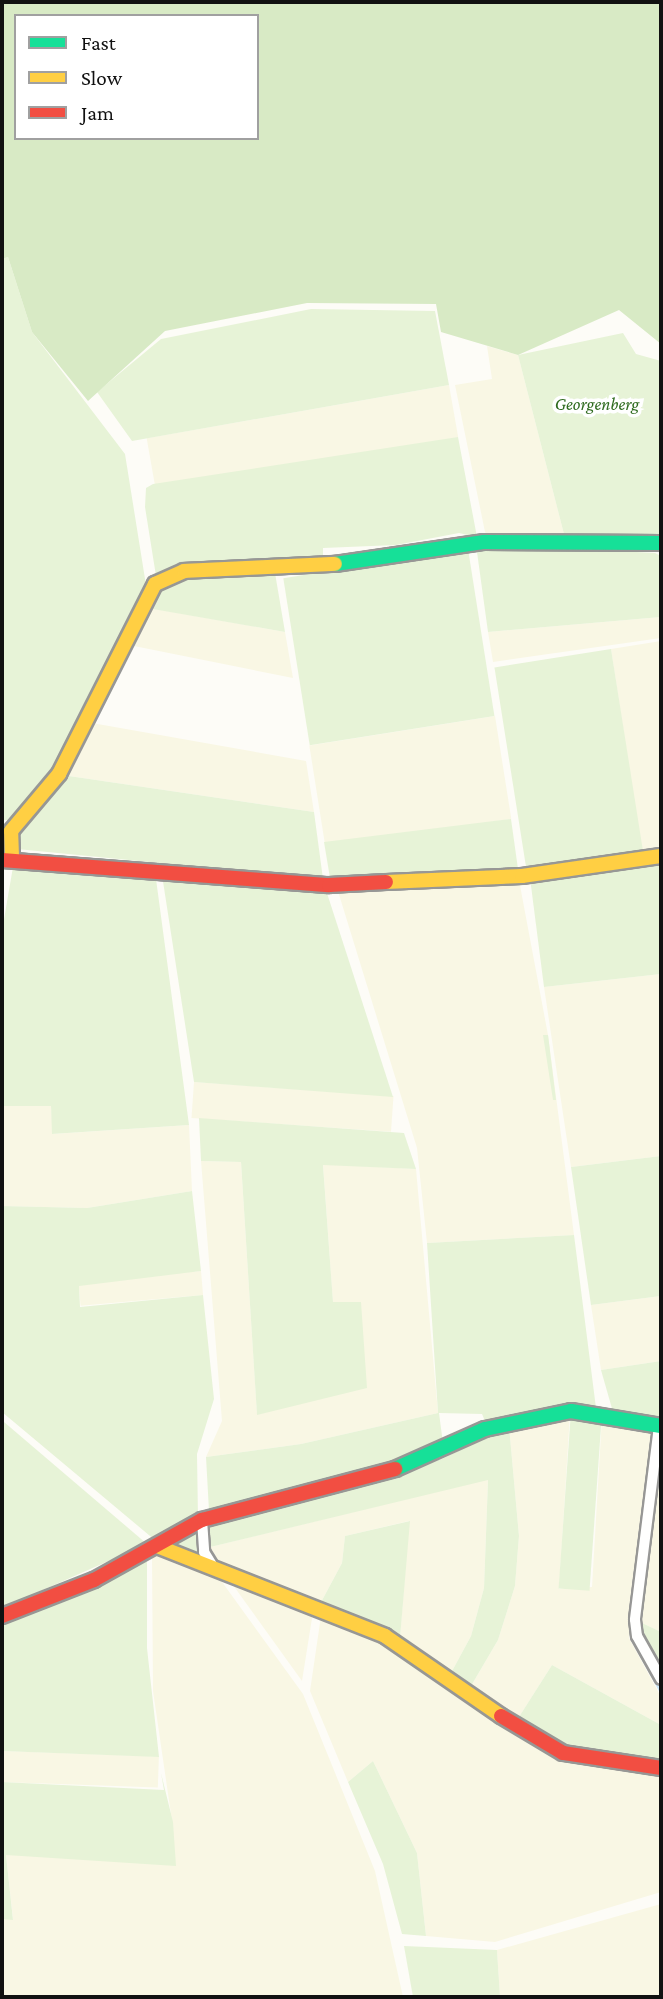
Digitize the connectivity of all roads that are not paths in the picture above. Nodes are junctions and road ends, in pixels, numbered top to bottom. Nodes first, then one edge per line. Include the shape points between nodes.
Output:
1 (661, 543) edge
2 (661, 856) edge
3 (7, 858) edge
4 (660, 1426) edge
5 (202, 1520) junction
6 (157, 1546) junction
7 (212, 1565) junction
8 (2, 1616) edge
9 (661, 1679) edge
10 (661, 1768) edge

1 - 3 street via 484,542 327,565 184,571 155,584 59,774 11,831
2 - 3 street via 522,876 329,885
4 - 5 street via 602,1413 542,1414 485,1429 417,1463
4 - 9 street via 635,1620 637,1636
5 - 6 street
5 - 7 street via 200,1536
6 - 7 street
6 - 8 street
7 - 10 street via 385,1636 538,1742 563,1753

